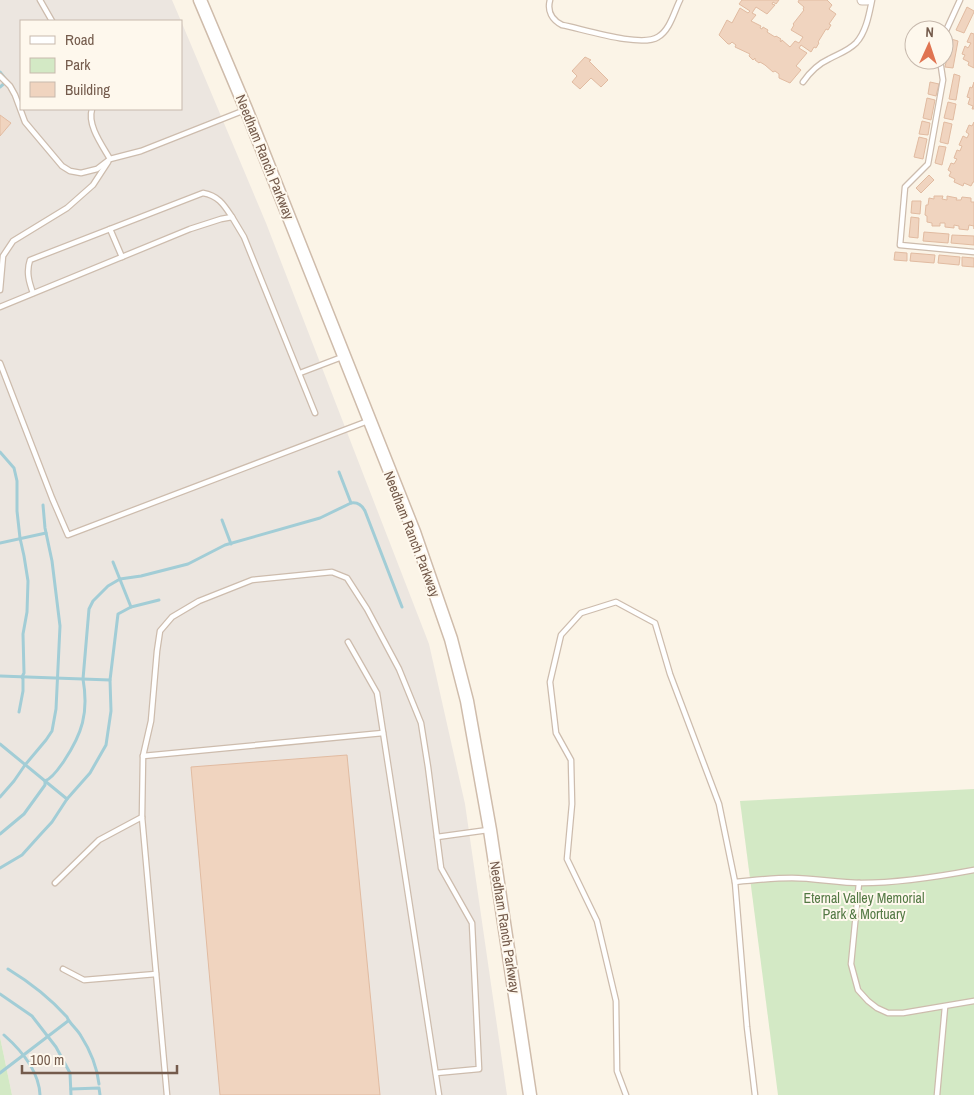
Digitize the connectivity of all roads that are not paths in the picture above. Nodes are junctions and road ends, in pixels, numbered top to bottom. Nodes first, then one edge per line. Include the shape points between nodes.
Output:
1 (40, 0) edge
2 (200, 0) edge
3 (550, 0) edge
4 (680, 0) edge
5 (862, 0) edge
6 (867, 0) edge
7 (872, 0) edge
8 (960, 0) edge
9 (51, 20) edge
10 (951, 20) edge
11 (942, 70) edge
12 (0, 76) edge
13 (803, 82) dead end
14 (20, 108) edge
15 (246, 109) junction
16 (21, 110) edge
17 (92, 110) edge
18 (110, 159) junction
19 (232, 217) junction
20 (110, 229) junction
21 (974, 252) edge
22 (122, 257) junction
23 (0, 290) edge
24 (33, 294) junction
25 (0, 307) edge
26 (344, 357) junction
27 (0, 363) edge
28 (300, 373) junction
29 (315, 413) dead end
30 (368, 421) junction
31 (348, 642) dead end
32 (383, 733) junction
33 (143, 756) junction
34 (142, 817) junction
35 (490, 830) junction
36 (437, 837) junction
37 (974, 870) edge
38 (735, 882) junction
39 (55, 883) dead end
40 (859, 883) junction
41 (63, 970) dead end
42 (156, 974) junction
43 (974, 1001) edge
44 (945, 1007) junction
45 (436, 1073) junction
46 (167, 1095) edge
47 (439, 1095) edge
48 (530, 1095) edge
49 (626, 1095) edge
50 (755, 1095) edge
51 (937, 1095) edge

1 - 9 lane
2 - 15 street, Needham Ranch Parkway
3 - 4 lane via 551,16 556,22 632,41 644,41 658,38 667,29
5 - 6 street
7 - 13 lane via 866,26 856,43 820,64
8 - 10 lane
11 - 21 lane via 943,80 928,164 905,187 900,246
12 - 14 lane via 10,86
15 - 18 lane via 141,151
15 - 26 street, Needham Ranch Parkway
16 - 18 lane via 25,122 62,166 70,171 81,173 97,169
17 - 18 lane via 90,116
18 - 23 lane via 92,185 68,208 13,241 3,256
19 - 20 lane via 214,195 203,193
19 - 22 lane
19 - 28 lane via 244,237
20 - 22 lane
20 - 24 lane via 30,260 28,277
22 - 24 lane
24 - 25 lane
26 - 28 lane
26 - 30 street, Needham Ranch Parkway
27 - 30 lane via 68,535
28 - 29 lane
30 - 35 street, Needham Ranch Parkway via 414,532 451,639 467,700
31 - 32 lane via 377,692
32 - 33 lane
32 - 45 lane
33 - 34 lane
33 - 36 lane via 151,721 160,631 172,616 199,601 252,580 332,572 347,578 367,609 399,669 421,723
34 - 39 lane via 100,840
34 - 42 lane
35 - 36 lane
35 - 48 street, Needham Ranch Parkway
36 - 45 lane via 441,868 472,923 479,1069
37 - 40 lane
38 - 40 lane via 792,878
38 - 49 lane via 719,804 670,674 655,623 616,602 581,612 561,635 550,682 556,732 571,760 568,859 597,921 616,1001 617,1071
38 - 50 lane
40 - 44 lane via 851,964 858,990 872,1005 888,1013
41 - 42 lane via 84,980
42 - 46 lane
43 - 44 lane
44 - 51 lane
45 - 47 lane

